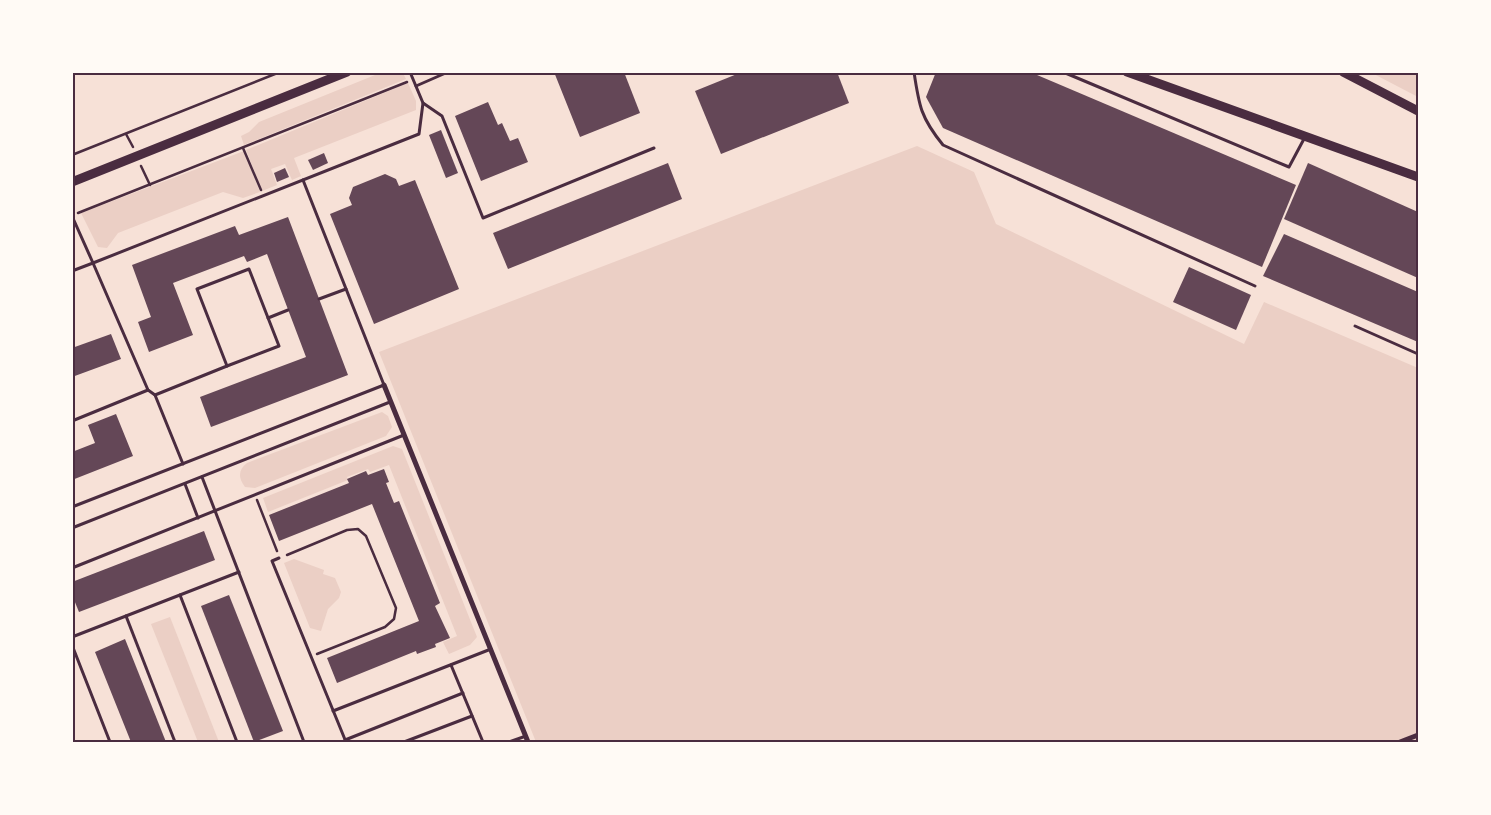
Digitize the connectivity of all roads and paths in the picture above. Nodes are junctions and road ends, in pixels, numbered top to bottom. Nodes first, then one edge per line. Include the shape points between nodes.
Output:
1 (280, 72) edge
2 (347, 72) edge
3 (410, 72) edge
4 (448, 72) edge
5 (914, 72) edge
6 (1063, 72) edge
7 (1127, 72) edge
8 (1343, 72) edge
9 (1415, 72) edge
10 (1418, 74) edge
11 (413, 79) junction
12 (416, 86) junction
13 (423, 104) junction
14 (1418, 111) edge
15 (1306, 136) junction
16 (243, 148) junction
17 (654, 148) dead end
18 (72, 155) edge
19 (1418, 177) edge
20 (303, 180) junction
21 (72, 182) edge
22 (263, 196) junction
23 (72, 215) edge
24 (93, 262) junction
25 (72, 271) edge
26 (1255, 286) dead end
27 (346, 289) junction
28 (319, 299) dead end
29 (288, 310) dead end
30 (268, 318) junction
31 (1355, 326) dead end
32 (1418, 354) edge
33 (227, 366) junction
34 (384, 385) junction
35 (148, 390) junction
36 (154, 395) junction
37 (391, 402) junction
38 (72, 420) edge
39 (405, 434) junction
40 (183, 464) junction
41 (202, 477) junction
42 (185, 484) junction
43 (265, 496) dead end
44 (72, 507) edge
45 (216, 511) junction
46 (198, 518) junction
47 (72, 528) edge
48 (279, 558) junction
49 (72, 568) edge
50 (239, 572) junction
51 (180, 596) junction
52 (126, 616) junction
53 (72, 637) edge
54 (72, 645) edge
55 (491, 649) junction
56 (311, 657) junction
57 (451, 664) junction
58 (463, 693) junction
59 (333, 711) junction
60 (472, 716) junction
61 (1418, 735) edge
62 (526, 736) junction
63 (345, 741) edge
64 (110, 742) edge
65 (175, 742) edge
66 (237, 742) edge
67 (304, 742) edge
68 (404, 742) edge
69 (483, 742) edge
70 (509, 742) edge
71 (528, 742) edge
72 (1400, 742) edge

1 - 18 path
2 - 21 main road
3 - 11 lane
4 - 12 lane
5 - 26 lane via 919,108 928,127 943,145
6 - 15 lane via 1289,167
7 - 15 main road
8 - 14 main road
9 - 10 path
11 - 12 lane
11 - 16 path
12 - 13 lane
13 - 17 lane via 442,116 483,218
13 - 20 lane via 418,134
15 - 19 main road
16 - 22 path
16 - 23 path
20 - 22 lane
20 - 27 lane
22 - 24 lane
23 - 24 lane
24 - 25 lane
24 - 35 lane
27 - 28 lane
27 - 34 lane
29 - 30 lane
30 - 33 lane via 279,346
30 - 33 lane via 249,269 197,289
31 - 32 lane
33 - 36 lane
34 - 37 street
34 - 40 lane
35 - 36 lane
35 - 38 lane
36 - 40 lane
37 - 39 street
37 - 41 lane
39 - 45 lane
39 - 55 street
40 - 44 lane
41 - 42 lane
41 - 45 lane
42 - 46 lane
42 - 47 lane
43 - 48 path via 256,499
45 - 46 lane
45 - 50 lane
46 - 49 lane
48 - 56 lane via 272,561
48 - 56 path via 358,528 366,536 396,608 394,619 385,627
50 - 51 lane
50 - 67 lane
51 - 52 lane
51 - 66 lane
52 - 53 lane
52 - 65 lane
54 - 64 lane
55 - 57 lane
55 - 62 street
56 - 59 lane
57 - 58 lane
57 - 59 lane
58 - 60 lane
58 - 63 lane
59 - 63 lane
60 - 68 lane
60 - 69 lane
61 - 72 street
62 - 70 lane
62 - 71 street

